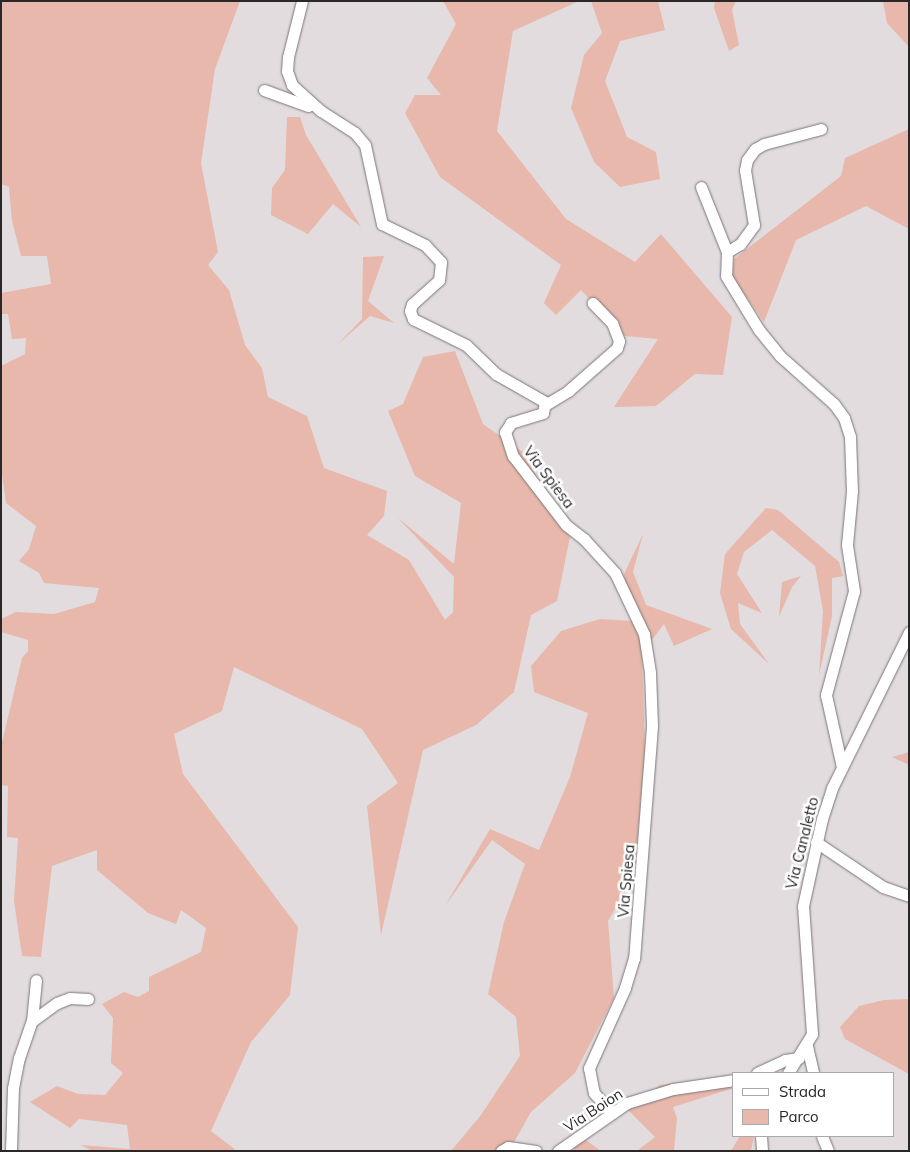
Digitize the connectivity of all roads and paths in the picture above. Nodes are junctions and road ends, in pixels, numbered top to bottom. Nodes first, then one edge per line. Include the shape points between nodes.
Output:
1 (302, 1) edge
2 (264, 90) dead end
3 (321, 111) junction
4 (821, 129) dead end
5 (701, 187) dead end
6 (727, 252) junction
7 (593, 303) dead end
8 (545, 405) junction
9 (909, 632) edge
10 (842, 767) junction
11 (816, 842) junction
12 (909, 896) edge
13 (36, 980) dead end
14 (88, 999) dead end
15 (32, 1022) junction
16 (807, 1046) junction
17 (798, 1058) junction
18 (759, 1072) edge
19 (789, 1072) edge
20 (813, 1072) edge
21 (732, 1080) edge
22 (612, 1113) junction
23 (761, 1137) edge
24 (822, 1137) edge
25 (11, 1151) edge
26 (501, 1151) edge
27 (536, 1151) edge
28 (558, 1151) edge
29 (762, 1151) edge
30 (828, 1151) edge

1 - 3 street via 291,38 288,71 292,85 300,95
2 - 3 street
3 - 8 street via 355,133 365,145 382,224 426,245 441,262 439,280 412,304 413,319 466,345 496,374 530,391
4 - 6 street via 755,149 745,170 754,225 740,244
5 - 6 street
6 - 10 street via 726,276 759,330 780,356 834,404 844,418 850,437 852,491 847,545 854,591 826,695
7 - 8 street via 612,323 619,341 617,348 568,391
8 - 22 street, Via Spiesa via 543,413 511,424 505,432 506,440 529,480 566,525 584,539 615,573 644,634 650,673 651,736 634,958 625,988 588,1068 594,1093
9 - 10 street, Via Canaletto
10 - 11 street, Via Canaletto via 826,804
11 - 12 street via 883,888
11 - 16 street, Via Canaletto via 803,906 812,1018
13 - 15 street
14 - 15 street via 70,998 57,1003
15 - 25 street via 19,1058 13,1088
16 - 17 street, Via Canaletto
16 - 20 street
17 - 18 street via 785,1060
17 - 19 street, Via Canaletto
21 - 22 street, Via Boion via 673,1088 627,1103
22 - 28 street, Via Boion
23 - 29 street
24 - 30 street
26 - 27 street via 508,1146

